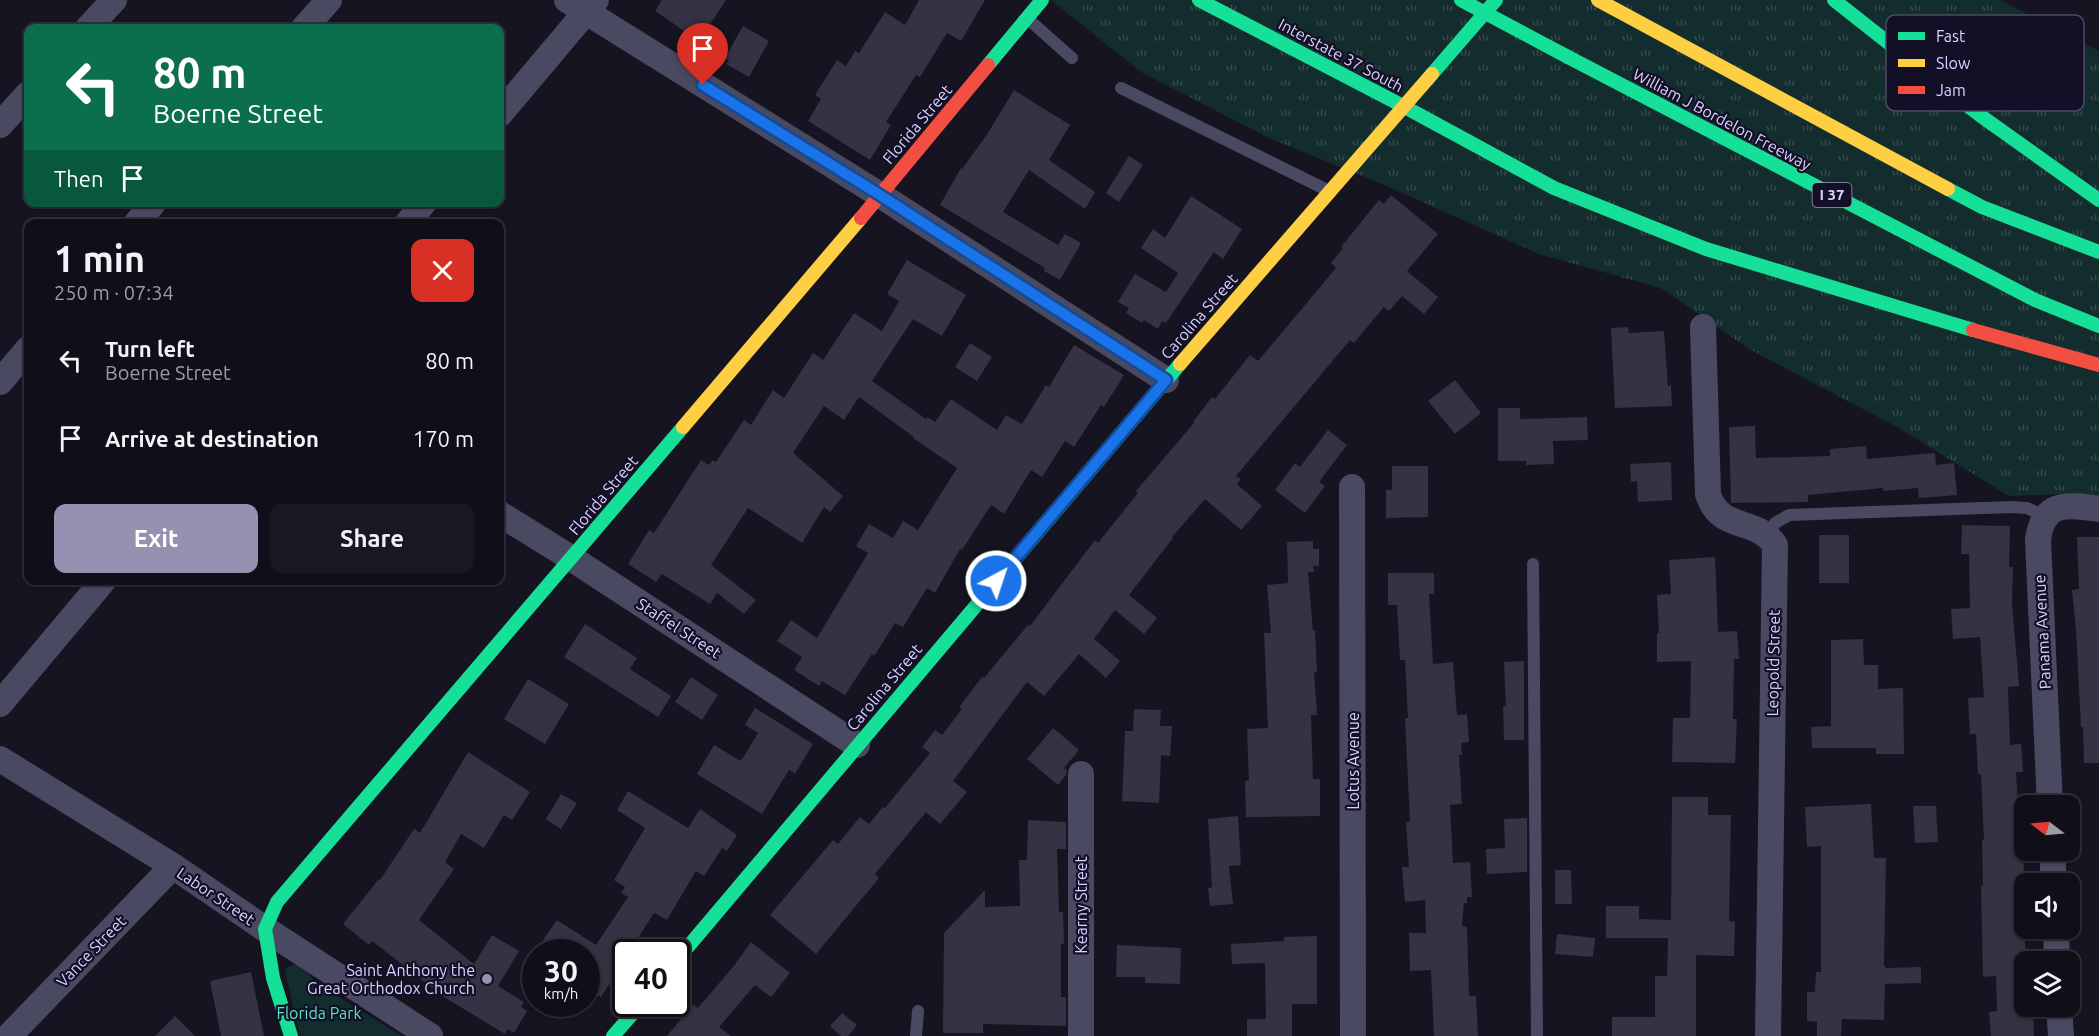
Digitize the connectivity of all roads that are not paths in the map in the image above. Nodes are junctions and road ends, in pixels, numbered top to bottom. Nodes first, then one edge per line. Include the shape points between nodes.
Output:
1 (114, 0) edge
2 (329, 0) edge
3 (1042, 0) edge
4 (1199, 0) edge
5 (1461, 0) edge
6 (1496, 0) edge
7 (1834, 0) edge
8 (1603, 3) edge
9 (583, 4) edge
10 (1027, 18) junction
11 (92, 24) edge
12 (308, 24) edge
13 (1886, 41) edge
14 (1072, 58) dead end
15 (1121, 88) dead end
16 (24, 98) edge
17 (1403, 106) junction
18 (504, 109) edge
19 (1975, 111) edge
20 (0, 125) edge
21 (1329, 191) junction
22 (880, 195) junction
23 (2099, 200) edge
24 (150, 207) edge
25 (420, 207) edge
26 (140, 219) edge
27 (411, 219) edge
28 (2099, 252) edge
29 (2099, 326) edge
30 (1703, 327) dead end
31 (24, 354) edge
32 (2099, 365) edge
33 (1166, 380) junction
34 (0, 382) edge
35 (1352, 487) dead end
36 (2099, 509) edge
37 (504, 516) edge
38 (2045, 516) junction
39 (1769, 536) junction
40 (571, 558) junction
41 (1533, 564) dead end
42 (101, 585) edge
43 (0, 704) edge
44 (857, 745) junction
45 (0, 759) edge
46 (1081, 774) dead end
47 (2050, 795) edge
48 (173, 866) junction
49 (265, 929) junction
50 (690, 944) edge
51 (918, 1011) dead end
52 (629, 1017) edge
53 (2060, 1017) edge
54 (9, 1036) edge
55 (291, 1036) edge
56 (430, 1036) edge
57 (613, 1036) edge
58 (916, 1036) edge
59 (1081, 1036) edge
60 (1353, 1036) edge
61 (1537, 1036) edge
62 (1768, 1036) edge
63 (2061, 1036) edge

1 - 11 street
2 - 12 street
3 - 10 main road, Florida Street
4 - 17 main road, Interstate 37 South
5 - 29 main road, William J Bordelon Freeway / I 37, bridge via 2035,300
6 - 17 main road, Carolina Street
7 - 13 main road
8 - 28 main road via 1982,207
9 - 18 street
9 - 22 street
10 - 14 lane
10 - 22 main road, Florida Street
15 - 21 lane
16 - 20 street
17 - 21 main road, Carolina Street
17 - 32 main road, Interstate 37 South via 1554,188 1706,249 1929,318
19 - 23 main road
21 - 33 main road, Carolina Street
22 - 33 street
22 - 40 main road, Florida Street
24 - 26 street
25 - 27 street
30 - 39 street via 1708,494 1724,518
31 - 34 street
33 - 44 main road, Carolina Street
35 - 60 street, Lotus Avenue
36 - 38 street via 2059,507
37 - 40 street, Staffel Street
38 - 39 lane via 2011,507 1789,515 1775,523
38 - 47 street, Panama Avenue via 2038,540
39 - 62 street, Leopold Street via 1775,545
40 - 44 street, Staffel Street
40 - 49 main road, Florida Street via 278,902
41 - 61 lane
42 - 43 street
44 - 50 main road, Carolina Street
45 - 48 street, Labor Street
46 - 59 street, Kearny Street
48 - 49 street, Labor Street
48 - 54 street, Vance Street
49 - 55 main road via 273,978
49 - 56 street, Labor Street
51 - 58 lane
52 - 57 main road
53 - 63 street

